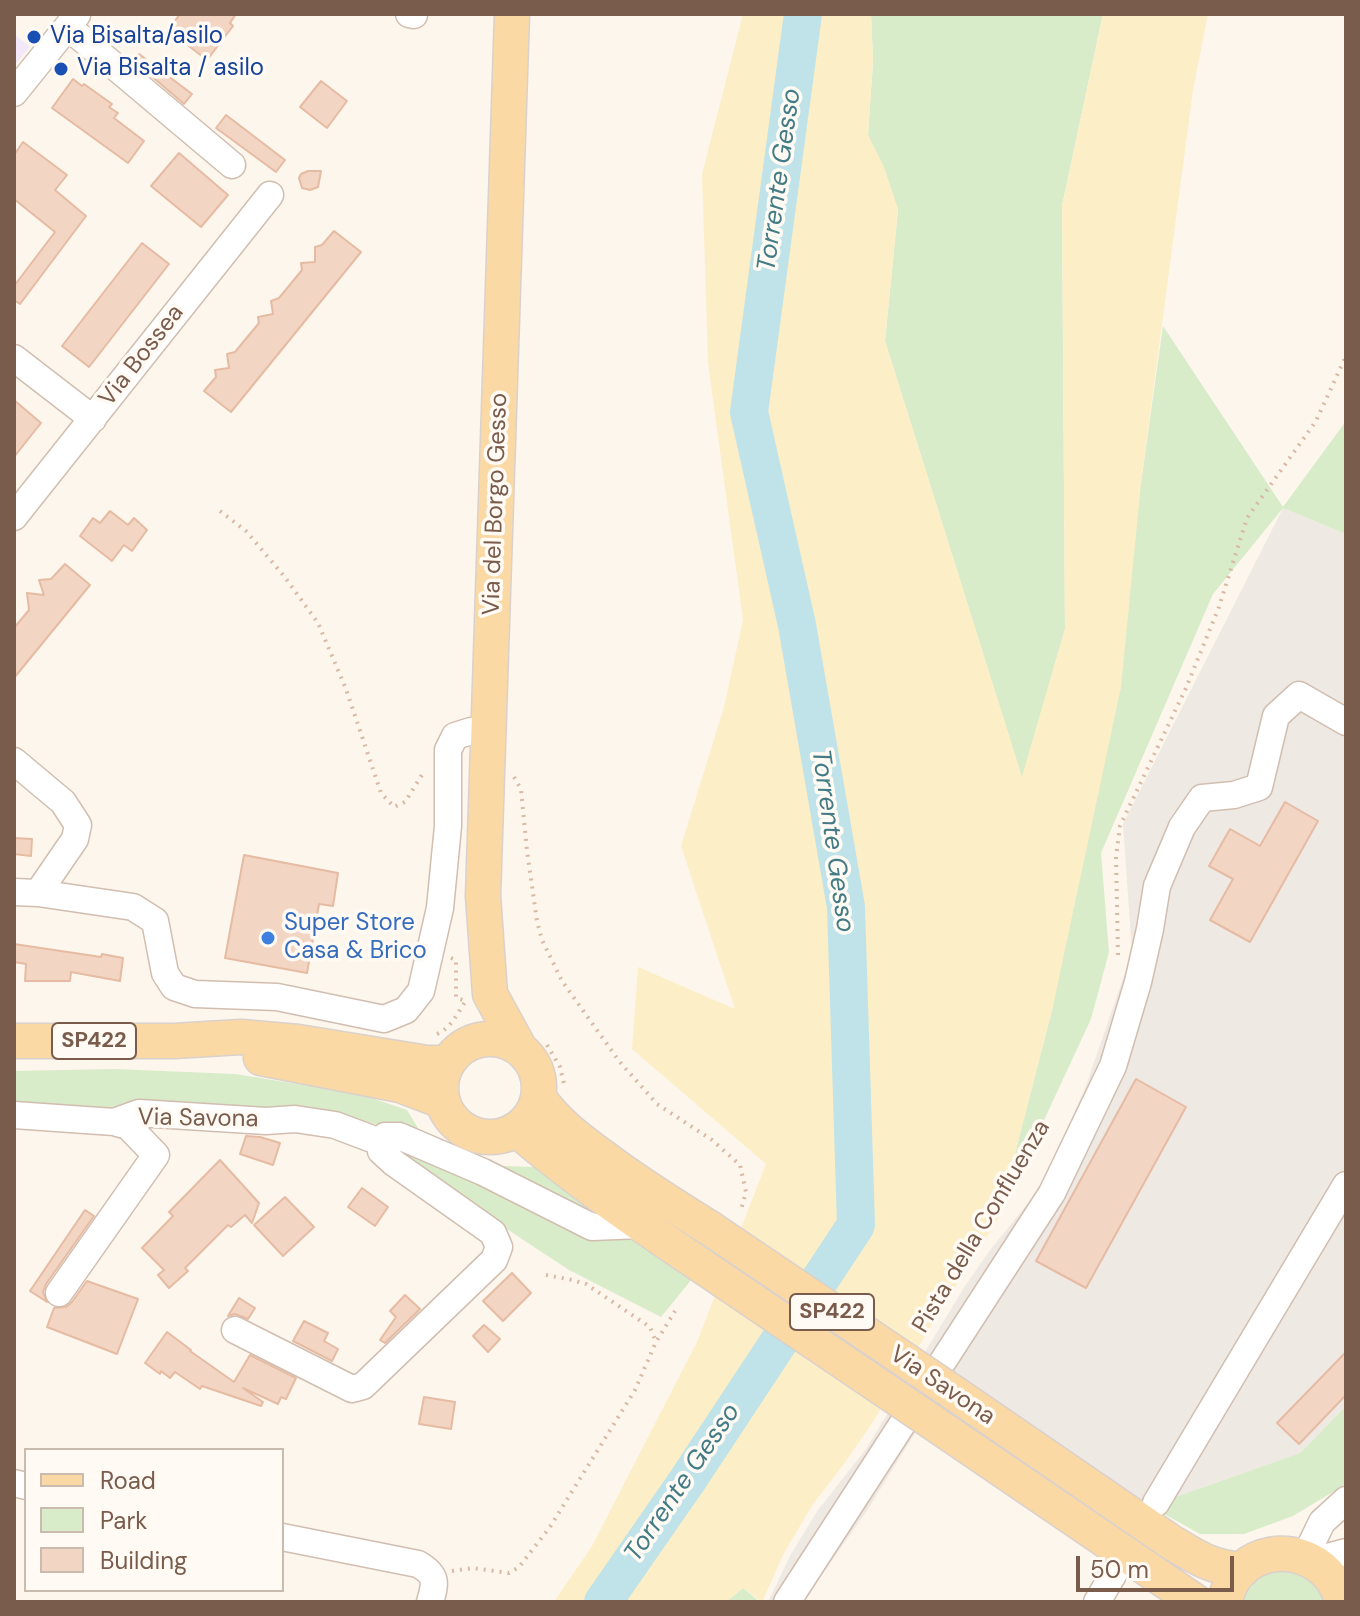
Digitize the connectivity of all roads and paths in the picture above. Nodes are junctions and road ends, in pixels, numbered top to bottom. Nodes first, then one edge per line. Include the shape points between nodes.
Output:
1 (512, 14) edge
2 (73, 20) edge
3 (14, 93) edge
4 (232, 165) dead end
5 (270, 195) dead end
6 (1346, 356) edge
7 (14, 358) edge
8 (93, 419) junction
9 (220, 511) dead end
10 (14, 517) edge
11 (1346, 722) edge
12 (489, 732) junction
13 (448, 750) junction
14 (14, 761) edge
15 (513, 775) dead end
16 (26, 892) edge
17 (1118, 957) dead end
18 (490, 994) junction
19 (14, 1041) edge
20 (174, 1041) junction
21 (531, 1044) junction
22 (458, 1053) junction
23 (551, 1092) junction
24 (442, 1101) junction
25 (14, 1115) edge
26 (114, 1122) junction
27 (517, 1130) junction
28 (380, 1142) junction
29 (1346, 1185) edge
30 (741, 1210) dead end
31 (641, 1225) junction
32 (546, 1275) dead end
33 (59, 1293) dead end
34 (675, 1311) dead end
35 (235, 1330) dead end
36 (656, 1342) junction
37 (1346, 1500) edge
38 (1156, 1503) dead end
39 (284, 1537) edge
40 (1346, 1552) edge
41 (1308, 1559) junction
42 (1117, 1568) dead end
43 (1242, 1570) junction
44 (432, 1591) edge
45 (1343, 1595) edge
46 (787, 1602) edge
47 (1097, 1602) edge
48 (1196, 1602) edge
49 (1224, 1602) edge

1 - 12 main road, Via del Borgo Gesso
2 - 3 street
2 - 4 street
5 - 8 street, Via Bossea
6 - 17 path via 1316,421 1247,518 1197,661 1120,826
7 - 8 street
8 - 10 street, Via Bossea
9 - 13 path via 246,531 318,623 381,793 394,807 405,802 422,772
11 - 46 street via 1299,695 1276,716 1259,787 1202,798 1182,827 1157,886 1138,982 1113,1066 1052,1193
12 - 13 street via 455,736
12 - 18 main road, Via del Borgo Gesso via 483,896
13 - 16 street via 440,908 421,991 406,1010 384,1019 277,997 195,994 174,987 165,973 155,921 133,907
14 - 16 street via 63,802 78,825 75,839
15 - 30 path via 521,789 537,921 562,981 657,1104 740,1165 746,1192
18 - 21 main road, Via del Borgo Gesso
18 - 22 main road, Via del Borgo Gesso
19 - 20 main road, SP422
20 - 22 main road, SP422 via 241,1037 427,1063
20 - 24 main road, SP422 via 400,1085
21 - 22 main road via 487,1039
21 - 23 main road via 539,1080
21 - 23 path via 551,1050 560,1067
22 - 24 main road via 442,1075
23 - 27 main road
23 - 43 main road, Via Savona / SP422, bridge via 552,1116 633,1179 1171,1542 1221,1568
24 - 27 main road via 450,1118 481,1137
25 - 26 street, Via Savona
26 - 28 street, Via Savona via 139,1113 295,1119 335,1125
26 - 33 street via 128,1126 156,1155
27 - 31 main road, Via Savona / SP422
28 - 31 street, Via Savona via 385,1136 399,1136 592,1227
28 - 35 street, Via Savona via 381,1151 394,1163 493,1233 499,1247 494,1260 363,1386 352,1389
29 - 38 street
31 - 48 main road, Via Savona / SP422, bridge
32 - 36 path via 586,1284 650,1327
34 - 36 path
36 - 44 path via 628,1401 519,1567 509,1573 473,1568 444,1573
37 - 41 street via 1322,1522
39 - 44 street via 418,1564 430,1571
40 - 41 street
41 - 43 main road via 1271,1555
41 - 45 main road via 1325,1570
42 - 47 street
43 - 49 main road

